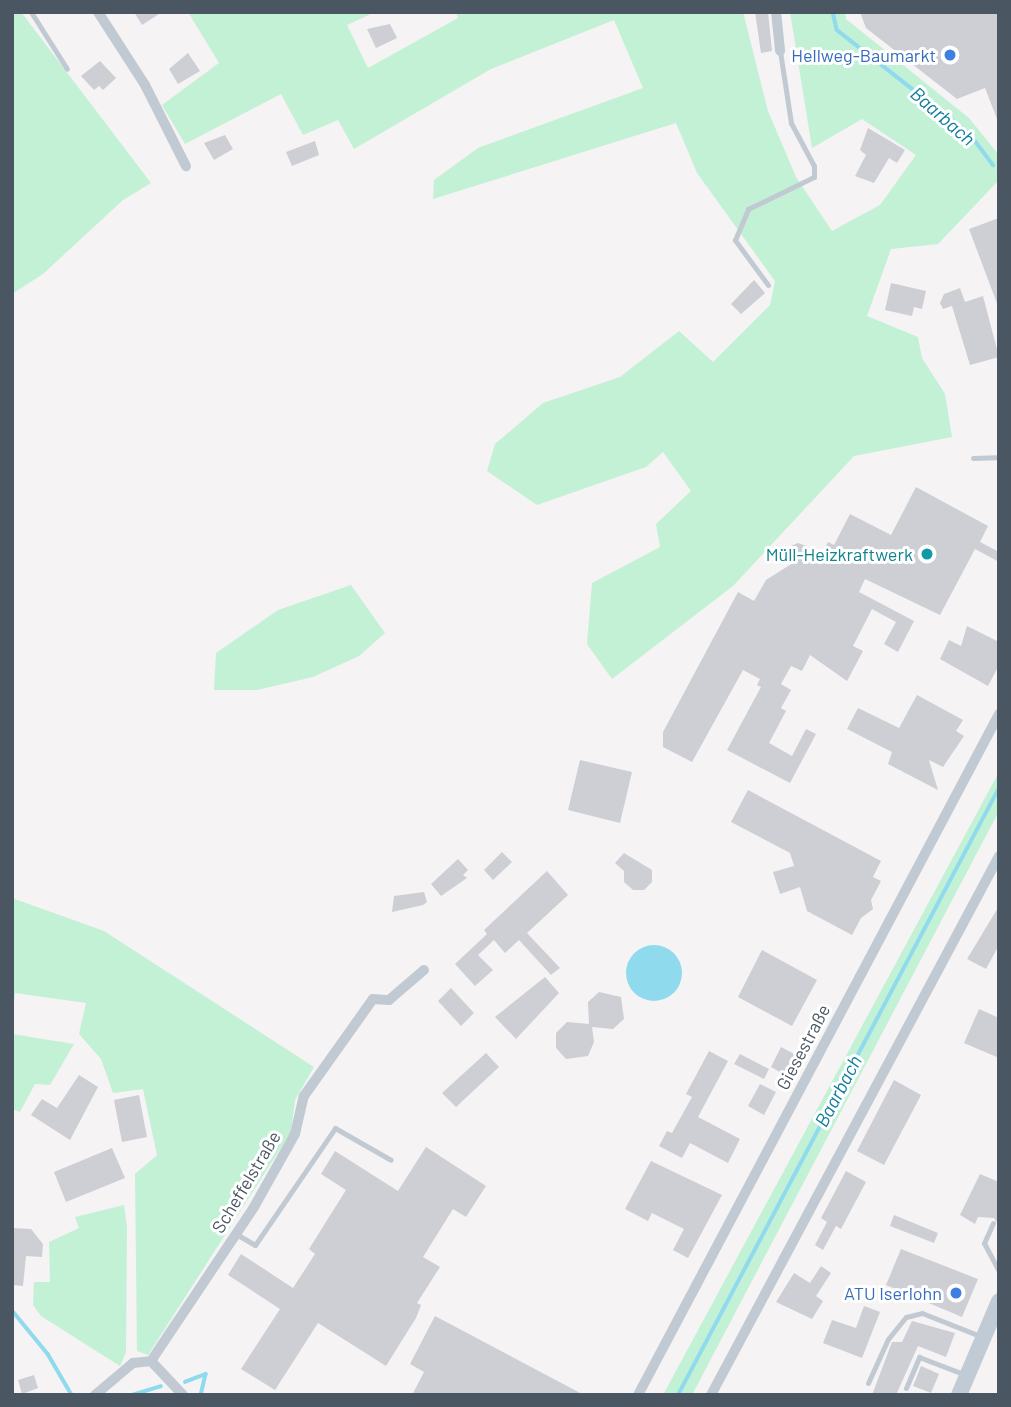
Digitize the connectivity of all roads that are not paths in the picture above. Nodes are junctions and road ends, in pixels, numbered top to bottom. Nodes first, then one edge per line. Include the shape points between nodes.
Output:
1 (31, 12) edge
2 (98, 12) edge
3 (776, 12) edge
4 (780, 51) joint
5 (67, 68) dead end
6 (187, 166) dead end
7 (768, 285) dead end
8 (996, 457) dead end
9 (973, 458) dead end
10 (999, 715) edge
11 (999, 856) edge
12 (424, 970) dead end
13 (391, 1160) dead end
14 (993, 1223) dead end
15 (236, 1234) junction
16 (999, 1271) edge
17 (999, 1301) edge
18 (983, 1337) junction
19 (151, 1361) junction
20 (966, 1375) junction
21 (868, 1382) dead end
22 (906, 1388) dead end
23 (96, 1395) edge
24 (183, 1395) edge
25 (638, 1395) edge
26 (711, 1395) edge
27 (959, 1395) edge

1 - 5 lane
2 - 6 street via 145,85
3 - 4 street
4 - 7 lane via 791,123 814,166 814,177 748,209 735,240
8 - 9 lane
10 - 25 street, Giesestraße
11 - 26 street
12 - 15 street, Scheffelstraße via 389,1000 373,999 304,1096 295,1134
13 - 15 lane via 335,1128 255,1245
14 - 16 lane via 984,1243
15 - 19 street, Scheffelstraße
17 - 18 main road
18 - 20 main road
18 - 21 lane via 922,1312 906,1317 888,1339
19 - 23 street via 133,1363
19 - 24 street
20 - 22 lane via 919,1357
20 - 27 main road

